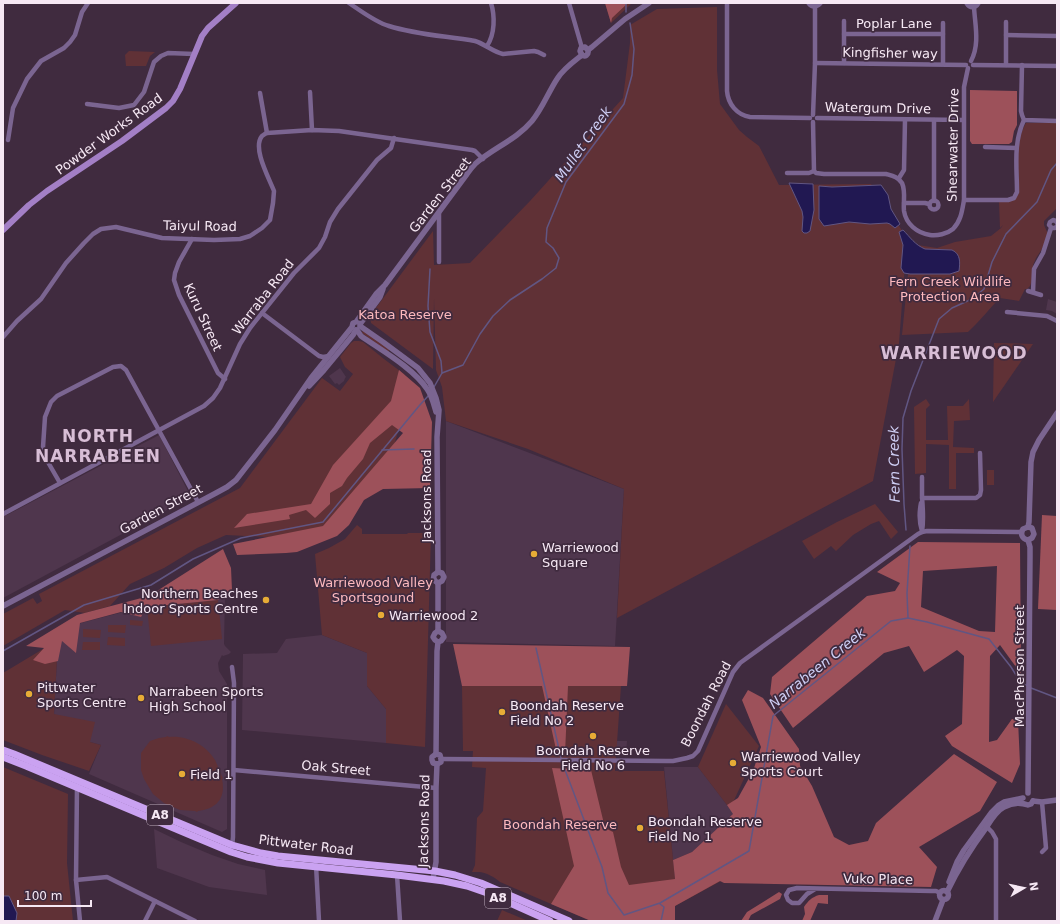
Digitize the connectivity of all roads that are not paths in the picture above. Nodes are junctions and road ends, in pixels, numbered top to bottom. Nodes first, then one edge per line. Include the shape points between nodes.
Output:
1 (88, 3) edge
2 (236, 3) edge
3 (349, 3) edge
4 (491, 3) edge
5 (569, 3) edge
6 (649, 3) edge
7 (727, 3) edge
8 (809, 3) edge
9 (967, 3) edge
10 (817, 5) edge
11 (976, 5) edge
12 (844, 21) dead end
13 (1006, 22) dead end
14 (943, 23) dead end
15 (844, 34) junction
16 (943, 34) junction
17 (1006, 35) junction
18 (1057, 36) edge
19 (488, 46) junction
20 (585, 49) junction
21 (194, 54) junction
22 (544, 55) dead end
23 (844, 63) junction
24 (972, 63) junction
25 (815, 64) junction
26 (943, 64) junction
27 (1006, 65) junction
28 (1022, 65) junction
29 (967, 66) junction
30 (1057, 66) edge
31 (310, 92) dead end
32 (260, 93) dead end
33 (87, 104) dead end
34 (813, 118) junction
35 (905, 120) junction
36 (934, 120) junction
37 (963, 120) junction
38 (1024, 120) junction
39 (1057, 121) edge
40 (312, 130) junction
41 (267, 133) junction
42 (394, 138) junction
43 (8, 140) dead end
44 (985, 147) dead end
45 (1016, 148) junction
46 (483, 159) junction
47 (814, 171) junction
48 (787, 173) dead end
49 (899, 178) junction
50 (964, 200) junction
51 (934, 201) junction
52 (904, 203) junction
53 (929, 204) junction
54 (439, 211) junction
55 (1056, 222) edge
56 (3, 230) edge
57 (192, 239) junction
58 (439, 262) dead end
59 (1041, 295) dead end
60 (1007, 312) dead end
61 (262, 313) junction
62 (1057, 321) edge
63 (356, 328) junction
64 (3, 337) edge
65 (319, 356) junction
66 (329, 356) junction
67 (322, 366) junction
68 (225, 379) junction
69 (428, 386) junction
70 (299, 396) junction
71 (1057, 413) edge
72 (160, 431) junction
73 (980, 453) dead end
74 (922, 477) dead end
75 (60, 483) junction
76 (922, 498) junction
77 (198, 502) junction
78 (3, 514) edge
79 (1028, 527) junction
80 (922, 532) junction
81 (1021, 532) junction
82 (1028, 540) junction
83 (3, 606) edge
84 (232, 667) dead end
85 (3, 750) edge
86 (436, 754) junction
87 (3, 757) edge
88 (442, 759) junction
89 (437, 764) junction
90 (234, 770) junction
91 (78, 784) junction
92 (436, 788) junction
93 (1028, 794) junction
94 (1023, 800) junction
95 (1057, 800) edge
96 (1033, 801) junction
97 (1042, 802) junction
98 (985, 825) junction
99 (231, 849) junction
100 (1042, 852) dead end
101 (316, 859) junction
102 (316, 867) junction
103 (397, 875) junction
104 (434, 875) junction
105 (76, 880) junction
106 (815, 889) junction
107 (943, 892) junction
108 (155, 901) junction
109 (80, 921) edge
110 (145, 921) edge
111 (195, 921) edge
112 (319, 921) edge
113 (400, 921) edge
114 (550, 921) edge
115 (569, 921) edge
116 (935, 921) edge
117 (996, 921) edge

1 - 43 street via 70,42 42,61 27,80 12,108
2 - 21 main road, Powder Works Road via 228,7 208,28
3 - 19 street via 389,26 475,41
4 - 19 street via 493,23
5 - 20 street
6 - 20 street
7 - 34 street, Watergum Drive via 726,91 727,98 736,112 750,117
8 - 10 street
9 - 11 street via 970,6
10 - 25 street
11 - 24 street via 976,45
12 - 15 street, Poplar Lane
13 - 17 street
14 - 16 street, Poplar Lane
15 - 16 street, Poplar Lane
15 - 23 street, Poplar Lane
16 - 26 street, Poplar Lane
17 - 18 street
17 - 27 street
19 - 22 street via 503,54 534,51
20 - 46 street, Garden Street via 587,55 582,55 558,77 532,121 517,136
21 - 33 street via 168,53 161,56 154,62 144,92 134,105 119,108
21 - 56 main road, Powder Works Road via 180,89 166,108 35,201
23 - 25 street, Kingfisher way
23 - 26 street, Kingfisher way
24 - 27 street
24 - 29 street via 972,68
25 - 34 street
26 - 29 street, Kingfisher way
27 - 28 street
28 - 30 street
28 - 38 street
29 - 37 street, Shearwater Drive
31 - 40 street
32 - 41 street
34 - 35 street, Watergum Drive
34 - 47 street
35 - 36 street, Watergum Drive
35 - 49 street via 904,170
36 - 37 street, Watergum Drive
36 - 51 street
37 - 50 street, Shearwater Drive
38 - 39 street
38 - 45 street
40 - 41 street
40 - 42 street
41 - 57 street, Taiyul Road via 262,136 258,148 274,191 270,220 250,236 240,239
42 - 46 street via 472,150
42 - 61 street, Warraba Road via 391,148 377,160 338,209 320,248 294,273
44 - 45 street
45 - 50 street via 1017,192 1014,198
46 - 54 street, Garden Street via 467,174
47 - 48 street
47 - 49 street via 824,174 886,174
49 - 52 street, Shearwater Drive via 903,186
50 - 52 street, Shearwater Drive via 962,214 953,229 936,235 919,232 912,226 904,212
51 - 53 street
51 - 53 street via 938,205 936,209 931,209
52 - 53 street
54 - 58 street
54 - 63 street, Garden Street
55 - 59 street via 1034,269 1030,292
57 - 64 street, Taiyul Road via 162,238 116,227 93,234 66,263 41,299
57 - 68 street, Kuru Street via 178,262 174,280 179,296 218,373
60 - 62 street via 1046,316
61 - 65 street
61 - 68 street, Warraba Road via 240,344
63 - 66 street, Garden Street
63 - 69 street, Jacksons Road via 361,336
63 - 69 street, Jacksons Road via 383,342 418,368
63 - 70 street, Garden Street via 324,370
65 - 66 street
65 - 67 street
66 - 67 street, Garden Street
67 - 70 street, Garden Street
68 - 72 street, Warraba Road via 213,398 204,406
69 - 86 street, Jacksons Road via 438,420 438,572 434,574 434,580 438,582 438,632 444,636 438,642 437,651
70 - 77 street, Garden Street via 236,480
71 - 79 street via 1033,452
72 - 75 street, Warraba Road
72 - 75 street via 126,370 121,366 113,367 51,402 45,418 43,452
72 - 77 street
73 - 76 street via 980,495 976,498
74 - 76 street
75 - 78 street, Warraba Road
76 - 80 street
77 - 83 street, Garden Street
79 - 81 street
79 - 82 street via 1032,528 1034,534
80 - 81 street
80 - 88 street, Boondah Road via 740,663 733,672 698,751 693,756 673,761
81 - 82 street
82 - 93 street, MacPherson Street
84 - 90 street
85 - 91 highway, Pittwater Road / A8
86 - 88 street
86 - 89 street via 432,760
87 - 91 highway, Pittwater Road / A8
88 - 89 street
89 - 92 street, Jacksons Road
90 - 92 street, Oak Street
90 - 99 street
91 - 99 highway, Pittwater Road / A8
91 - 105 street
92 - 104 street, Jacksons Road
93 - 94 street
93 - 96 street via 1033,796
94 - 96 street via 1028,805
94 - 98 street via 1004,807
95 - 97 street
96 - 97 street
97 - 100 street via 1046,848
98 - 107 street
98 - 117 street via 996,839
99 - 101 highway, Pittwater Road / A8
99 - 102 highway, Pittwater Road / A8 via 261,860
101 - 102 street
101 - 104 highway, Pittwater Road / A8
102 - 103 highway, Pittwater Road / A8
102 - 112 street
103 - 104 highway, Pittwater Road / A8
103 - 113 street
104 - 114 highway, Pittwater Road / A8 via 478,890
104 - 115 highway, Pittwater Road / A8 via 455,875 481,883
105 - 108 street via 107,877
105 - 109 street
106 - 106 street, Vuko Place via 799,903 788,900 787,893 791,889
106 - 107 street, Vuko Place
107 - 116 street via 948,893 948,897 943,900
108 - 110 street
108 - 111 street

